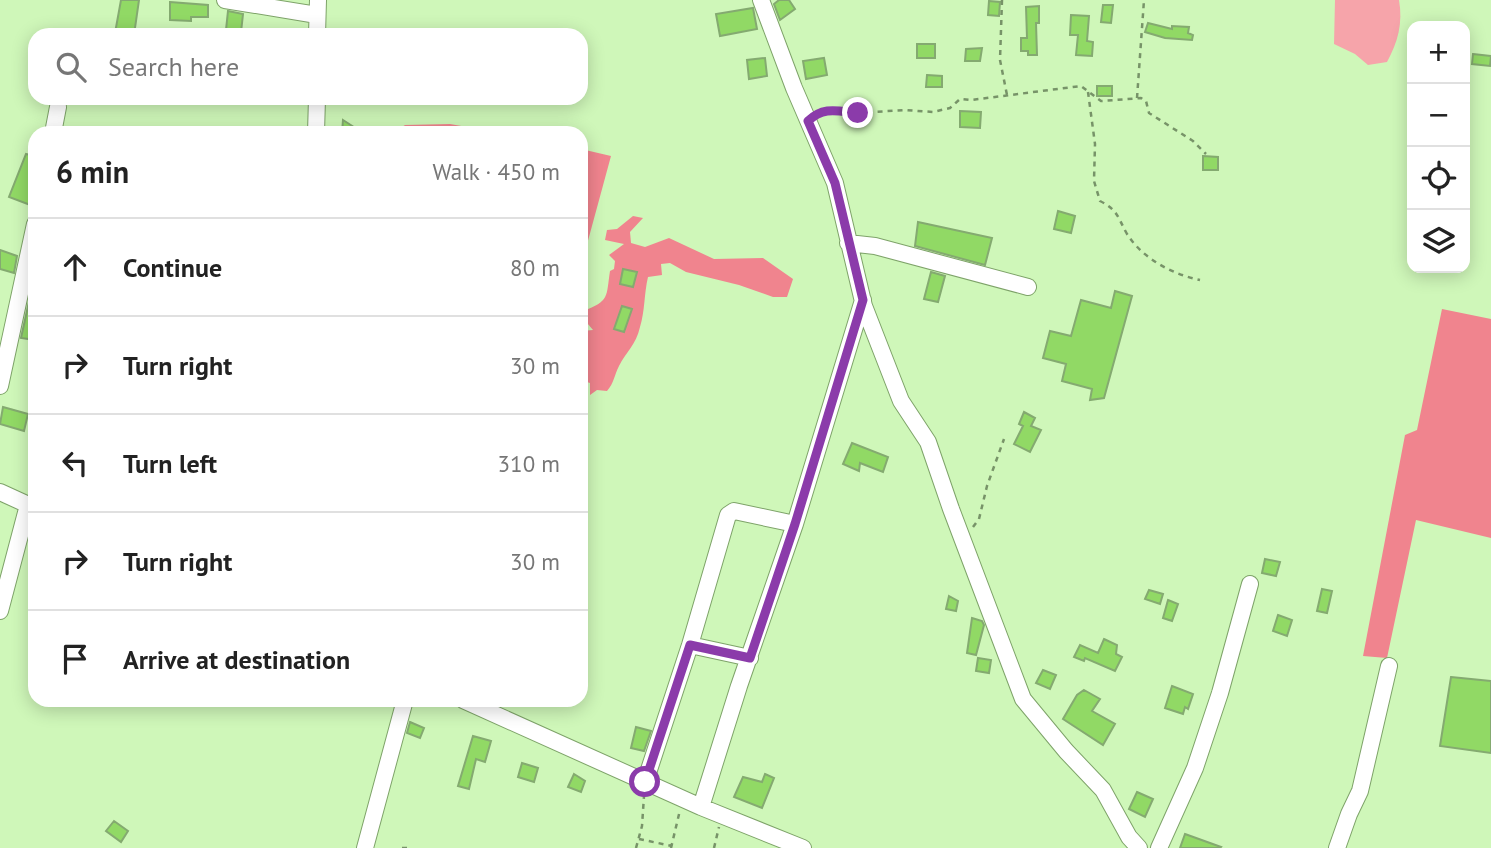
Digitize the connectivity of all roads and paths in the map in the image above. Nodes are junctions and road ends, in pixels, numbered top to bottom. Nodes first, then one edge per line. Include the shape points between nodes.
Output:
1 (225, 0) edge
2 (761, 0) edge
3 (1002, 0) edge
4 (1144, 0) edge
5 (317, 8) edge
6 (317, 28) edge
7 (1088, 92) junction
8 (1007, 95) junction
9 (1137, 98) junction
10 (317, 105) edge
11 (58, 107) dead end
12 (808, 121) junction
13 (54, 126) edge
14 (316, 126) edge
15 (1206, 154) dead end
16 (848, 243) junction
17 (28, 256) edge
18 (1200, 280) dead end
19 (1028, 287) dead end
20 (863, 300) junction
21 (0, 386) edge
22 (1004, 439) dead end
23 (0, 492) edge
24 (28, 504) edge
25 (28, 519) edge
26 (795, 524) junction
27 (963, 541) junction
28 (1250, 584) dead end
29 (0, 611) edge
30 (690, 645) junction
31 (750, 658) junction
32 (1389, 666) dead end
33 (403, 707) edge
34 (479, 707) edge
35 (645, 782) junction
36 (683, 799) junction
37 (701, 807) junction
38 (722, 815) junction
39 (639, 839) junction
40 (671, 847) edge
41 (365, 848) edge
42 (402, 848) edge
43 (407, 848) edge
44 (636, 848) edge
45 (714, 848) edge
46 (803, 848) edge
47 (1139, 848) edge
48 (1159, 848) edge
49 (1337, 848) edge

1 - 5 street
2 - 12 street
3 - 8 path via 1000,60
4 - 9 path
5 - 6 street
7 - 8 path via 1081,86
7 - 9 path via 1101,101
7 - 18 path via 1094,181 1100,201 1113,208 1142,252 1164,267
8 - 12 path via 960,99 933,112 826,110
9 - 15 path via 1146,101 1149,113
10 - 14 street
11 - 13 street
12 - 16 street via 835,183
16 - 19 street
16 - 20 street
17 - 21 street
20 - 26 street
20 - 27 street via 901,401 928,442
22 - 27 path via 979,519
23 - 24 street
25 - 29 street
26 - 30 street via 729,513
26 - 31 street
27 - 47 street via 1023,699 1104,790
28 - 48 street via 1195,768
30 - 31 street
30 - 35 street
31 - 37 street
32 - 49 street via 1360,791
33 - 41 street
34 - 35 street
35 - 36 street
35 - 39 path
36 - 37 street
36 - 40 path
37 - 38 street
38 - 45 path
38 - 46 street
39 - 40 path
39 - 44 path
42 - 43 path

